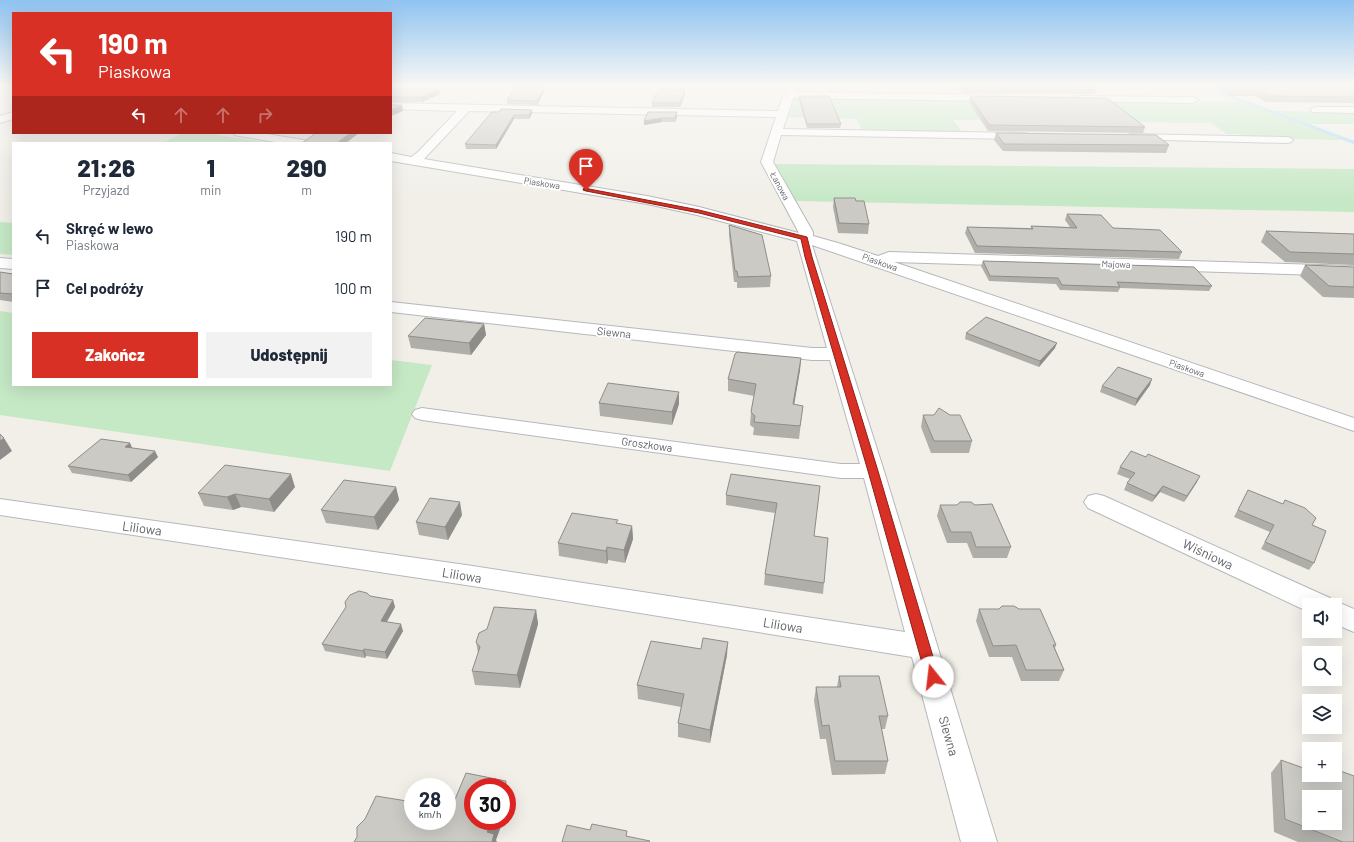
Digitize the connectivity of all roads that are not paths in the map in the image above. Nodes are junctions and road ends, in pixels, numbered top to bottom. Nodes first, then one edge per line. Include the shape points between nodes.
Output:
1 (451, 124) edge
2 (779, 124) edge
3 (777, 132) junction
4 (245, 134) edge
5 (1036, 136) edge
6 (1123, 137) edge
7 (1287, 140) dead end
8 (297, 142) edge
9 (392, 157) edge
10 (413, 161) junction
11 (805, 238) junction
12 (878, 262) junction
13 (0, 263) edge
14 (12, 264) edge
15 (1354, 272) edge
16 (392, 307) edge
17 (837, 354) junction
18 (422, 414) dead end
19 (1354, 425) edge
20 (873, 471) junction
21 (1096, 502) dead end
22 (0, 507) edge
23 (1305, 598) edge
24 (1342, 615) edge
25 (1354, 621) edge
26 (924, 647) junction
27 (980, 842) edge

1 - 10 street
2 - 3 street, Łanowa
3 - 5 street
3 - 11 street, Łanowa via 767,162 806,232
4 - 8 street
6 - 7 street
9 - 10 street, Piaskowa
10 - 11 street, Piaskowa via 647,200
11 - 12 street, Piaskowa
11 - 17 street, Siewna via 804,243
12 - 15 street, Majowa via 889,257
12 - 19 street, Piaskowa
13 - 14 street
16 - 17 street, Siewna via 812,354
17 - 20 street, Siewna
18 - 20 street, Groszkowa via 842,471
20 - 26 street, Siewna
21 - 23 street, Wiśniowa
22 - 26 street, Liliowa via 458,574
24 - 25 street
26 - 27 street, Siewna

